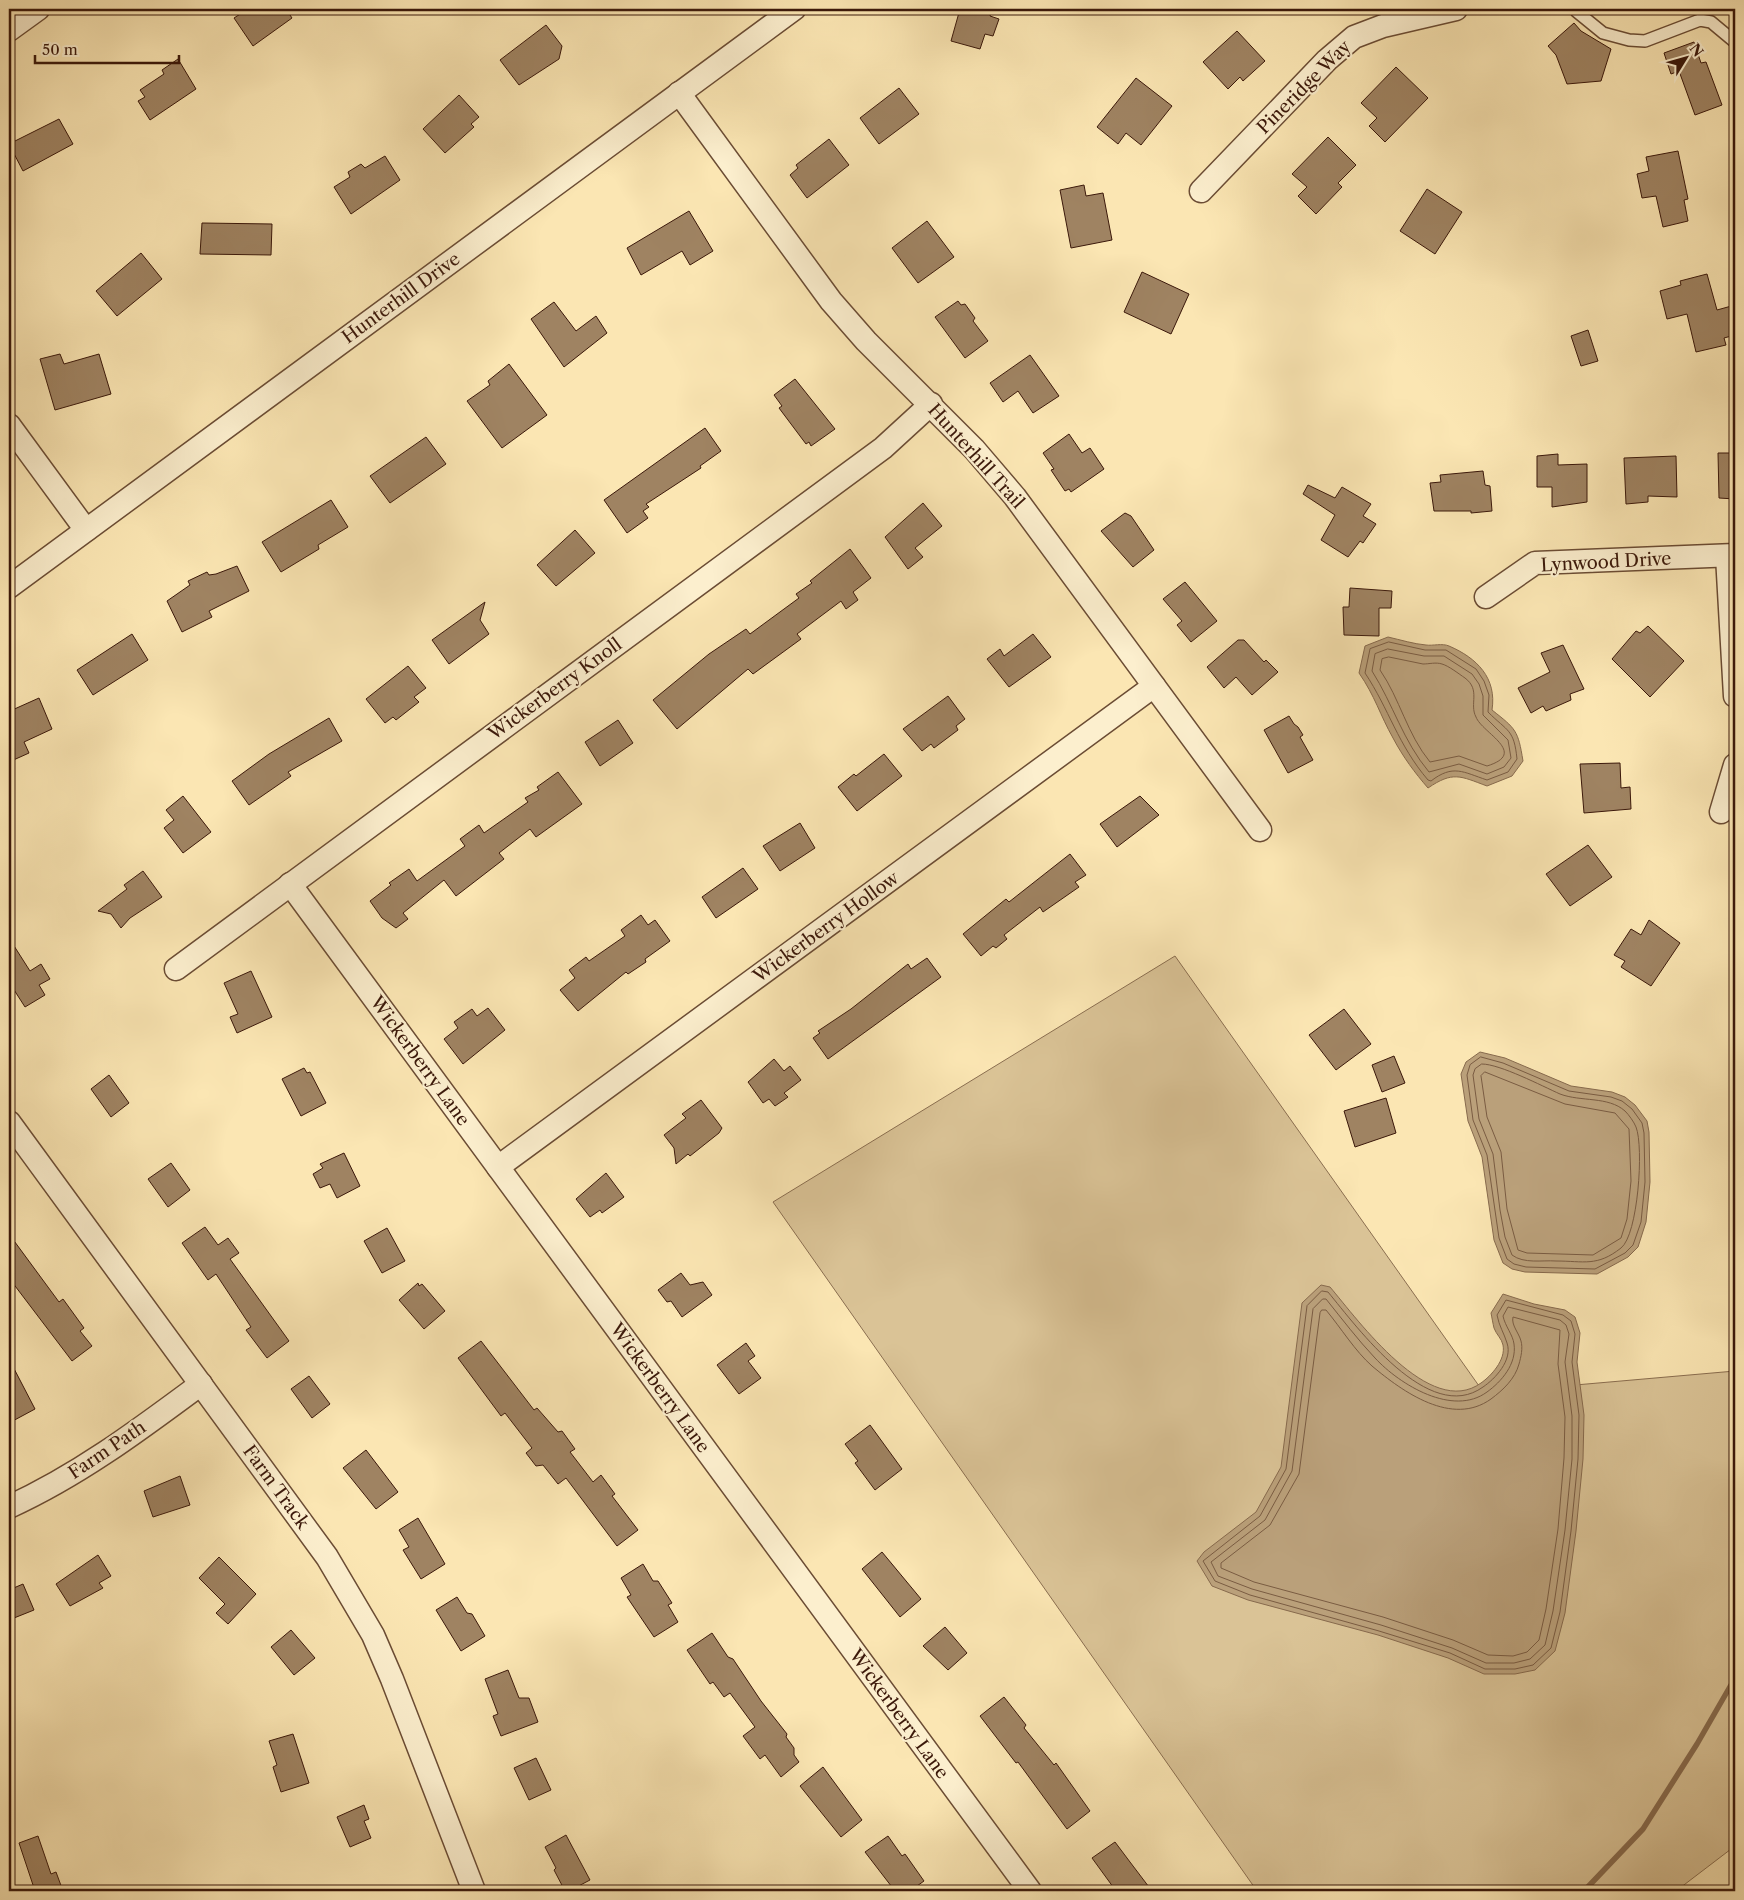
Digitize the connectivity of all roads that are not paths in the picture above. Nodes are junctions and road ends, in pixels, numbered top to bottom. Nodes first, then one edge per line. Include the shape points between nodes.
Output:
1 (38, 9) edge
2 (794, 9) edge
3 (1456, 9) edge
4 (1576, 11) dead end
5 (9, 30) edge
6 (1735, 42) edge
7 (679, 93) junction
8 (1201, 191) dead end
9 (931, 404) junction
10 (9, 425) edge
11 (86, 530) junction
12 (1731, 556) edge
13 (9, 588) edge
14 (1486, 598) dead end
15 (1154, 686) junction
16 (1735, 696) edge
17 (1735, 765) edge
18 (1721, 812) dead end
19 (1260, 830) dead end
20 (290, 884) junction
21 (176, 969) dead end
22 (9, 1122) edge
23 (498, 1167) junction
24 (201, 1384) junction
25 (9, 1508) edge
26 (474, 1891) edge
27 (1030, 1891) edge

1 - 5 street
2 - 7 street, Hunterhill Drive
3 - 8 street, Pineridge Way via 1383,26 1354,37 1327,60
4 - 6 lane via 1603,33 1629,40 1645,41 1700,20 1711,22
7 - 9 street, Hunterhill Trail via 831,301 866,341
7 - 11 street, Hunterhill Drive
9 - 15 street, Hunterhill Trail via 1015,498
9 - 20 street, Wickerberry Knoll via 884,448
10 - 11 street
11 - 13 street, Hunterhill Drive
12 - 14 street, Lynwood Drive via 1535,563
12 - 16 street
15 - 19 street, Hunterhill Trail
15 - 23 street, Wickerberry Hollow
17 - 18 street
20 - 21 street, Wickerberry Knoll
20 - 23 street, Wickerberry Lane
22 - 24 street, Farm Track
23 - 27 street, Wickerberry Lane
24 - 25 street, Farm Path via 106,1454 49,1489
24 - 26 street, Farm Track via 327,1557 373,1635

